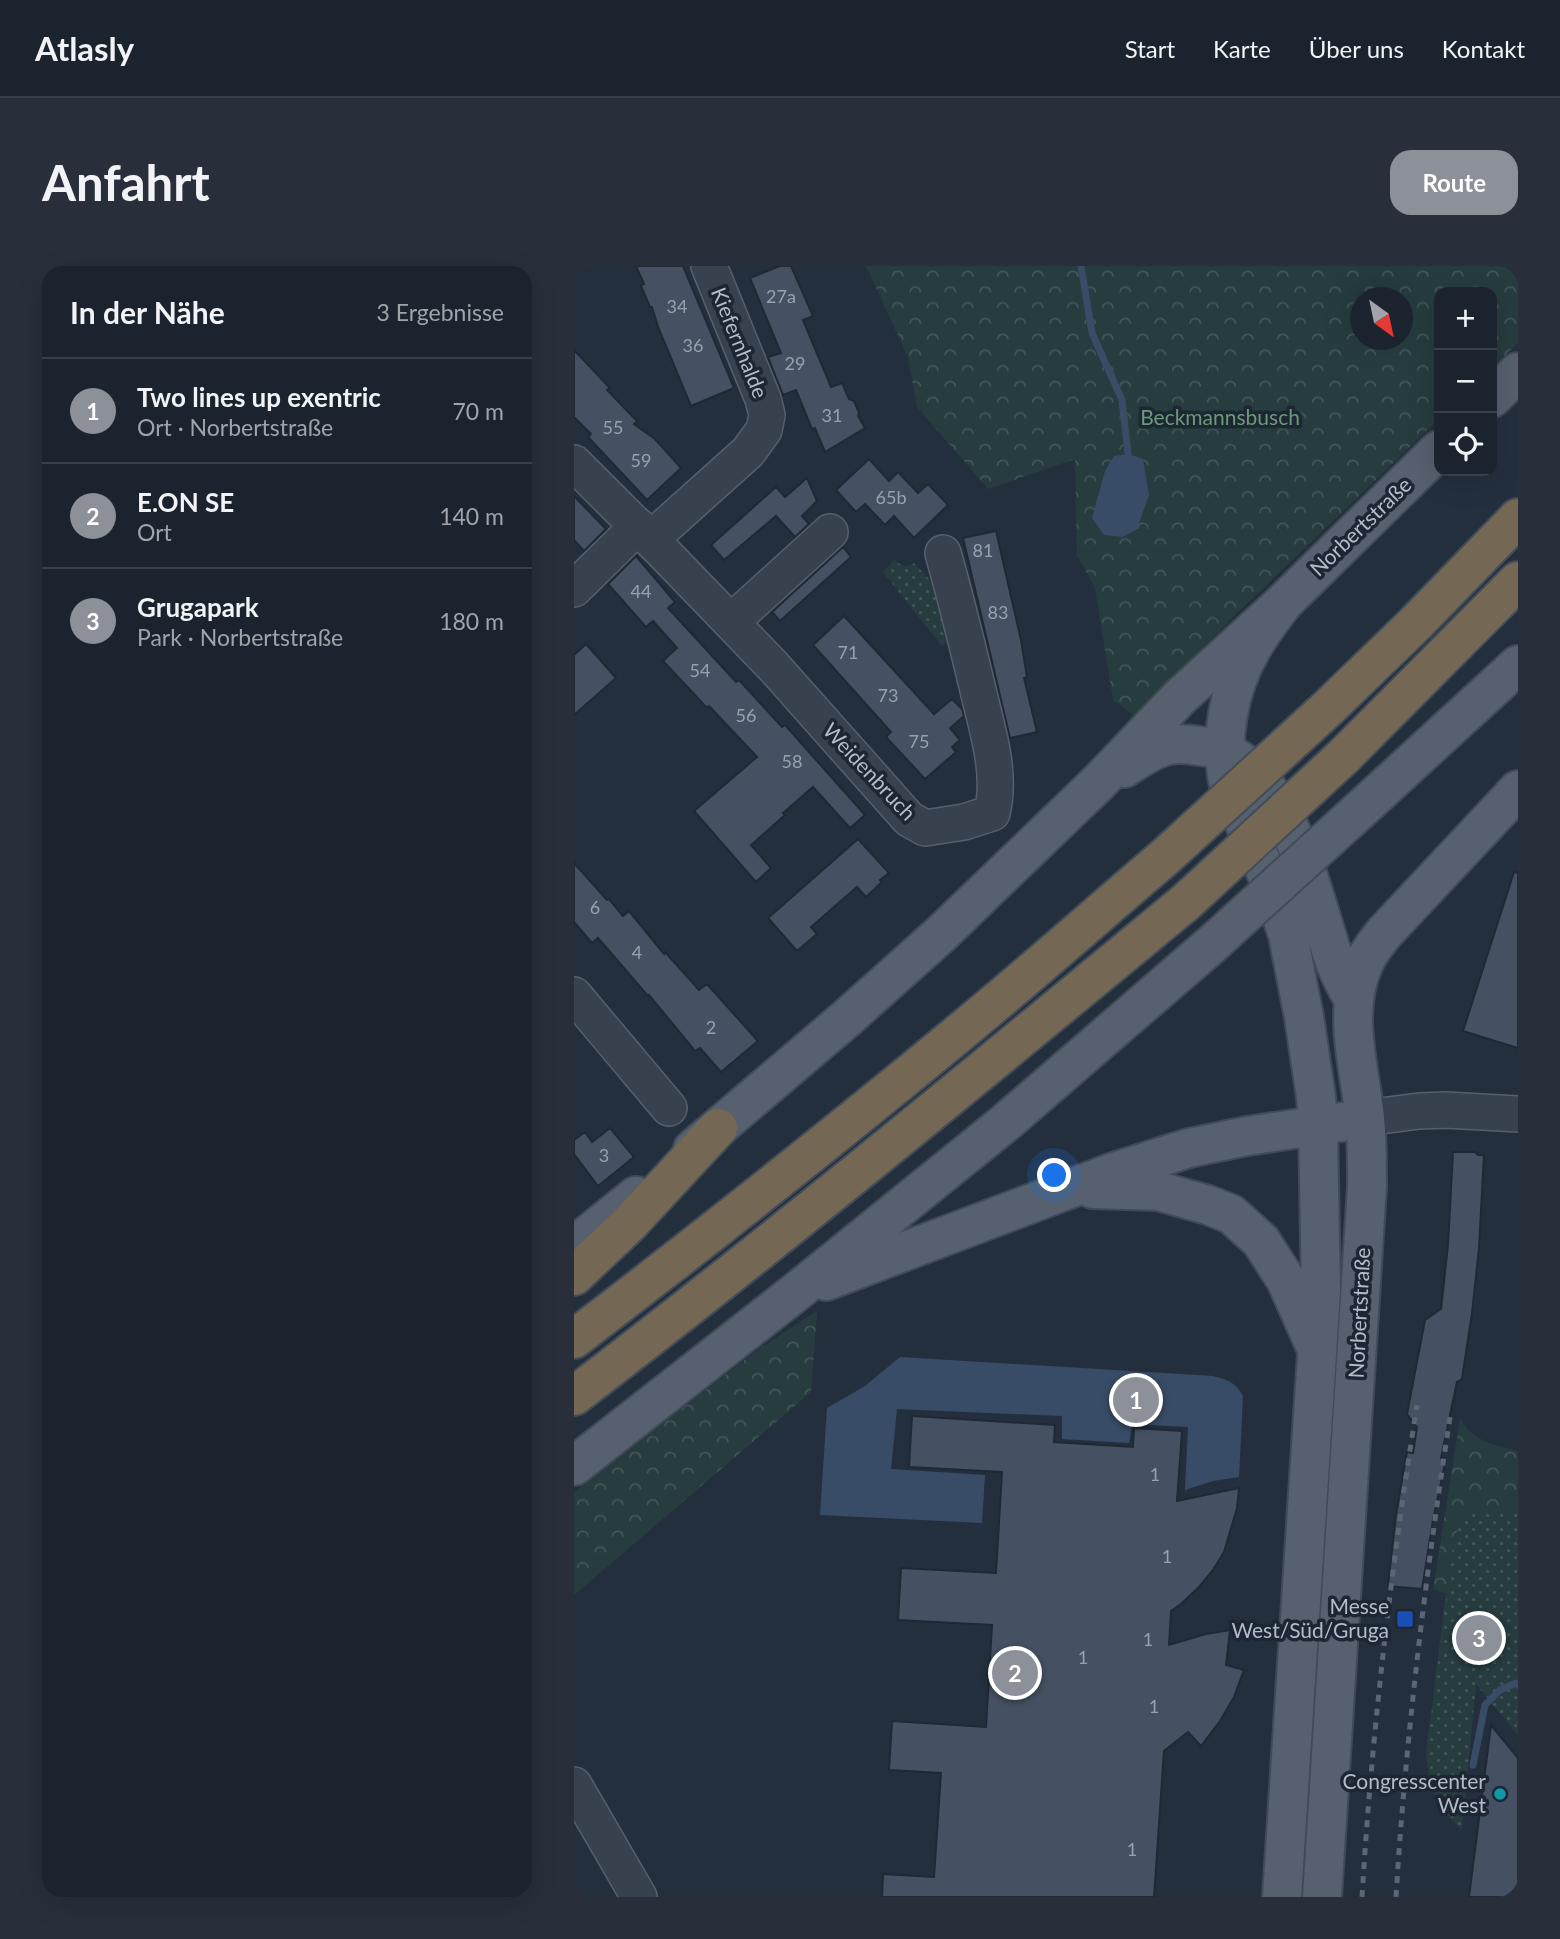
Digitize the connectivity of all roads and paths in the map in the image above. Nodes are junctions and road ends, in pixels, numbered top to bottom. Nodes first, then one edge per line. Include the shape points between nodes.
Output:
1 (709, 266) edge
2 (1518, 372) edge
3 (1497, 393) edge
4 (1434, 455) edge
5 (574, 463) edge
6 (1518, 518) edge
7 (830, 532) dead end
8 (644, 533) junction
9 (943, 554) dead end
10 (1518, 581) edge
11 (574, 589) edge
12 (1283, 603) junction
13 (731, 622) junction
14 (1518, 665) edge
15 (1225, 752) junction
16 (1100, 781) junction
17 (1518, 790) edge
18 (574, 995) edge
19 (1354, 1000) junction
20 (669, 1108) dead end
21 (1518, 1114) edge
22 (1365, 1118) junction
23 (1318, 1126) junction
24 (718, 1128) junction
25 (1071, 1189) junction
26 (574, 1246) edge
27 (574, 1276) edge
28 (796, 1292) junction
29 (574, 1339) edge
30 (1316, 1348) junction
31 (574, 1396) edge
32 (574, 1466) edge
33 (574, 1785) edge
34 (639, 1897) edge
35 (1282, 1897) edge
36 (1322, 1897) edge

1 - 8 street, Kiefernhalde via 763,399 764,430 748,452
2 - 3 main road
4 - 12 main road, Norbertstraße
5 - 8 street, Weidenbruch
6 - 29 highway, bridge via 1328,708 1165,857 836,1134
7 - 13 street
8 - 11 street, Kiefernhalde
8 - 13 street, Weidenbruch
9 - 13 street, Weidenbruch via 994,761 996,797 992,813 981,817 925,828 909,819
10 - 31 highway, bridge via 1344,756 1186,902
12 - 15 main road, Norbertstraße via 1241,669 1229,707
12 - 16 main road via 1179,698
14 - 28 main road, bridge via 1211,945 1005,1123
15 - 16 main road via 1192,745 1162,747
15 - 19 main road via 1247,765 1282,814
15 - 23 main road, Norbertstraße via 1230,790 1288,935
16 - 24 main road via 941,934
17 - 19 main road, Norbertstraße via 1374,946 1363,965
18 - 20 street
19 - 22 main road, Norbertstraße
21 - 22 street via 1446,1110
22 - 23 main road
22 - 36 main road, Norbertstraße via 1367,1186
23 - 25 main road via 1189,1148
23 - 30 main road, Norbertstraße via 1321,1292
24 - 26 main road
24 - 27 highway
25 - 28 main road
25 - 30 main road via 1158,1191 1231,1214 1261,1241 1286,1280
28 - 32 main road
30 - 35 main road, Norbertstraße
33 - 34 street

